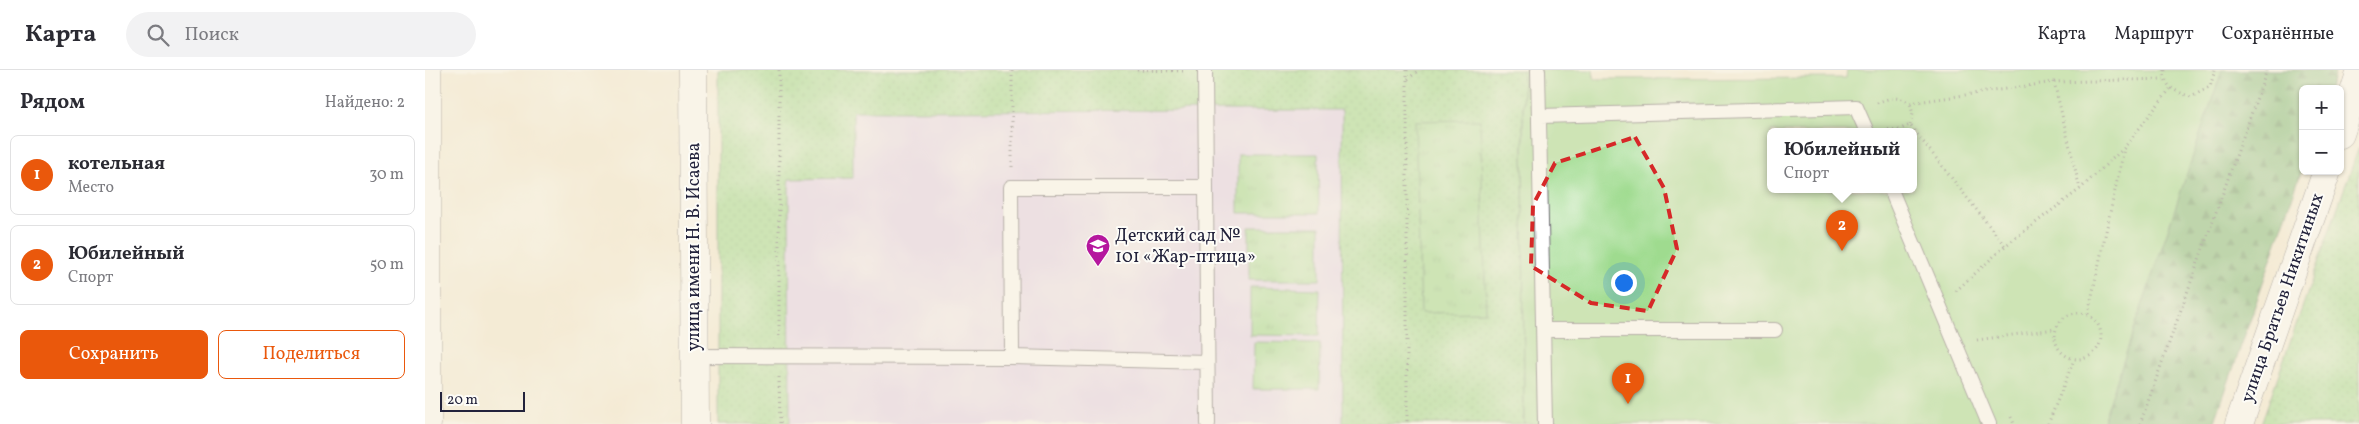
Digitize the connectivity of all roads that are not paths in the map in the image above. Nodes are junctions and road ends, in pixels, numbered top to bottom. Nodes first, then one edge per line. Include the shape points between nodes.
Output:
1 (427, 70) edge
2 (693, 70) edge
3 (1538, 70) edge
4 (1205, 71) edge
5 (2359, 77) edge
6 (1541, 116) junction
7 (2349, 121) edge
8 (1865, 128) edge
9 (2326, 175) edge
10 (1205, 187) junction
11 (1892, 193) edge
12 (426, 312) edge
13 (1544, 330) junction
14 (1775, 330) dead end
15 (694, 356) junction
16 (1012, 357) junction
17 (1207, 362) junction
18 (427, 424) edge
19 (695, 424) edge
20 (1208, 424) edge
21 (1545, 424) edge
22 (1989, 424) edge
23 (2239, 424) edge

1 - 12 street
2 - 15 street, улица имени Н. В. Исаева
3 - 6 lane
4 - 10 lane
5 - 7 street
6 - 8 lane via 1857,107
6 - 13 lane
9 - 23 street, улица Братьев Никитиных
10 - 16 lane via 1011,187
10 - 17 lane
11 - 22 lane
12 - 18 street
13 - 14 lane
13 - 21 lane
15 - 16 lane
15 - 19 street, улица имени Н. В. Исаева
16 - 17 lane
17 - 20 lane

